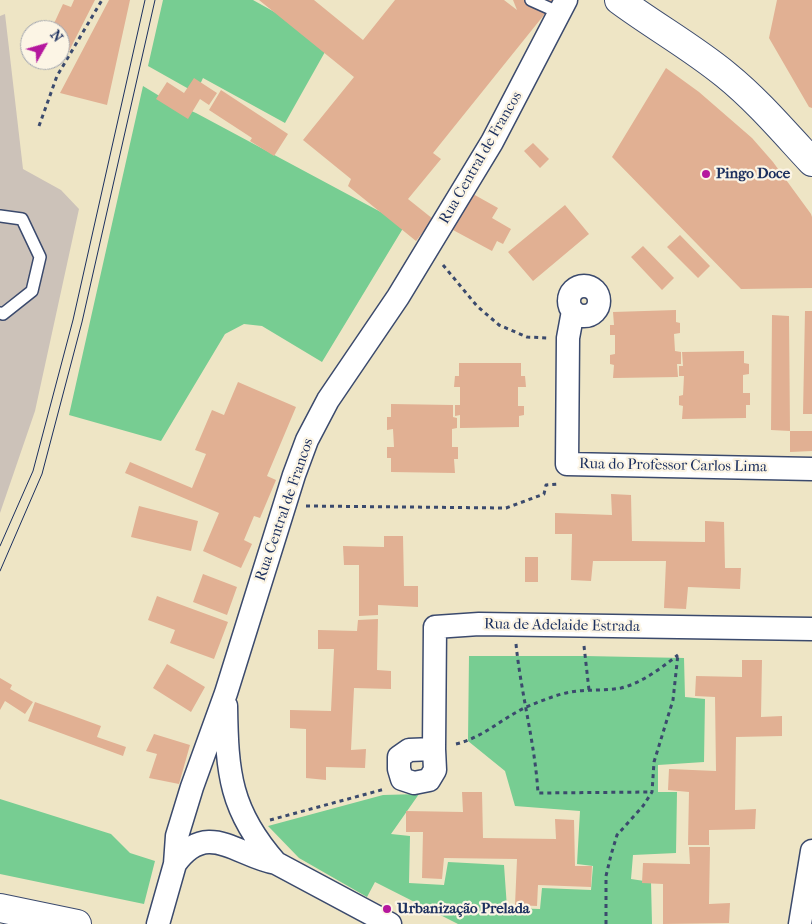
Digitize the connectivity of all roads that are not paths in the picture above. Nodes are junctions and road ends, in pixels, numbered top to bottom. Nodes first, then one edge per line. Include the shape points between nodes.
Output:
1 (531, 0) edge
2 (619, 0) edge
3 (563, 6) edge
4 (809, 163) edge
5 (0, 216) edge
6 (573, 311) dead end
7 (0, 313) edge
8 (812, 470) edge
9 (812, 630) edge
10 (226, 693) junction
11 (402, 779) road end
12 (812, 851) edge
13 (276, 863) junction
14 (173, 870) junction
15 (0, 908) edge
16 (77, 924) edge
17 (158, 924) edge
18 (390, 924) edge
19 (800, 924) edge

1 - 3 lane
2 - 4 main road via 683,43 752,98
3 - 10 street, Rua Central de Francos via 492,142 398,297 328,400 307,440
5 - 7 lane via 22,219 40,257 32,290
6 - 8 street, Rua do Professor Carlos Lima via 568,338 567,464
9 - 11 street, Rua de Adelaide Estrada via 479,624 435,627 434,748 409,750 399,757
10 - 13 street via 226,739 233,789 249,826
10 - 14 street, Rua Central de Francos via 177,836
12 - 19 street
13 - 14 street via 256,859 214,842 195,845 183,852
13 - 18 street
14 - 17 street, Rua Central de Francos
15 - 16 main road

